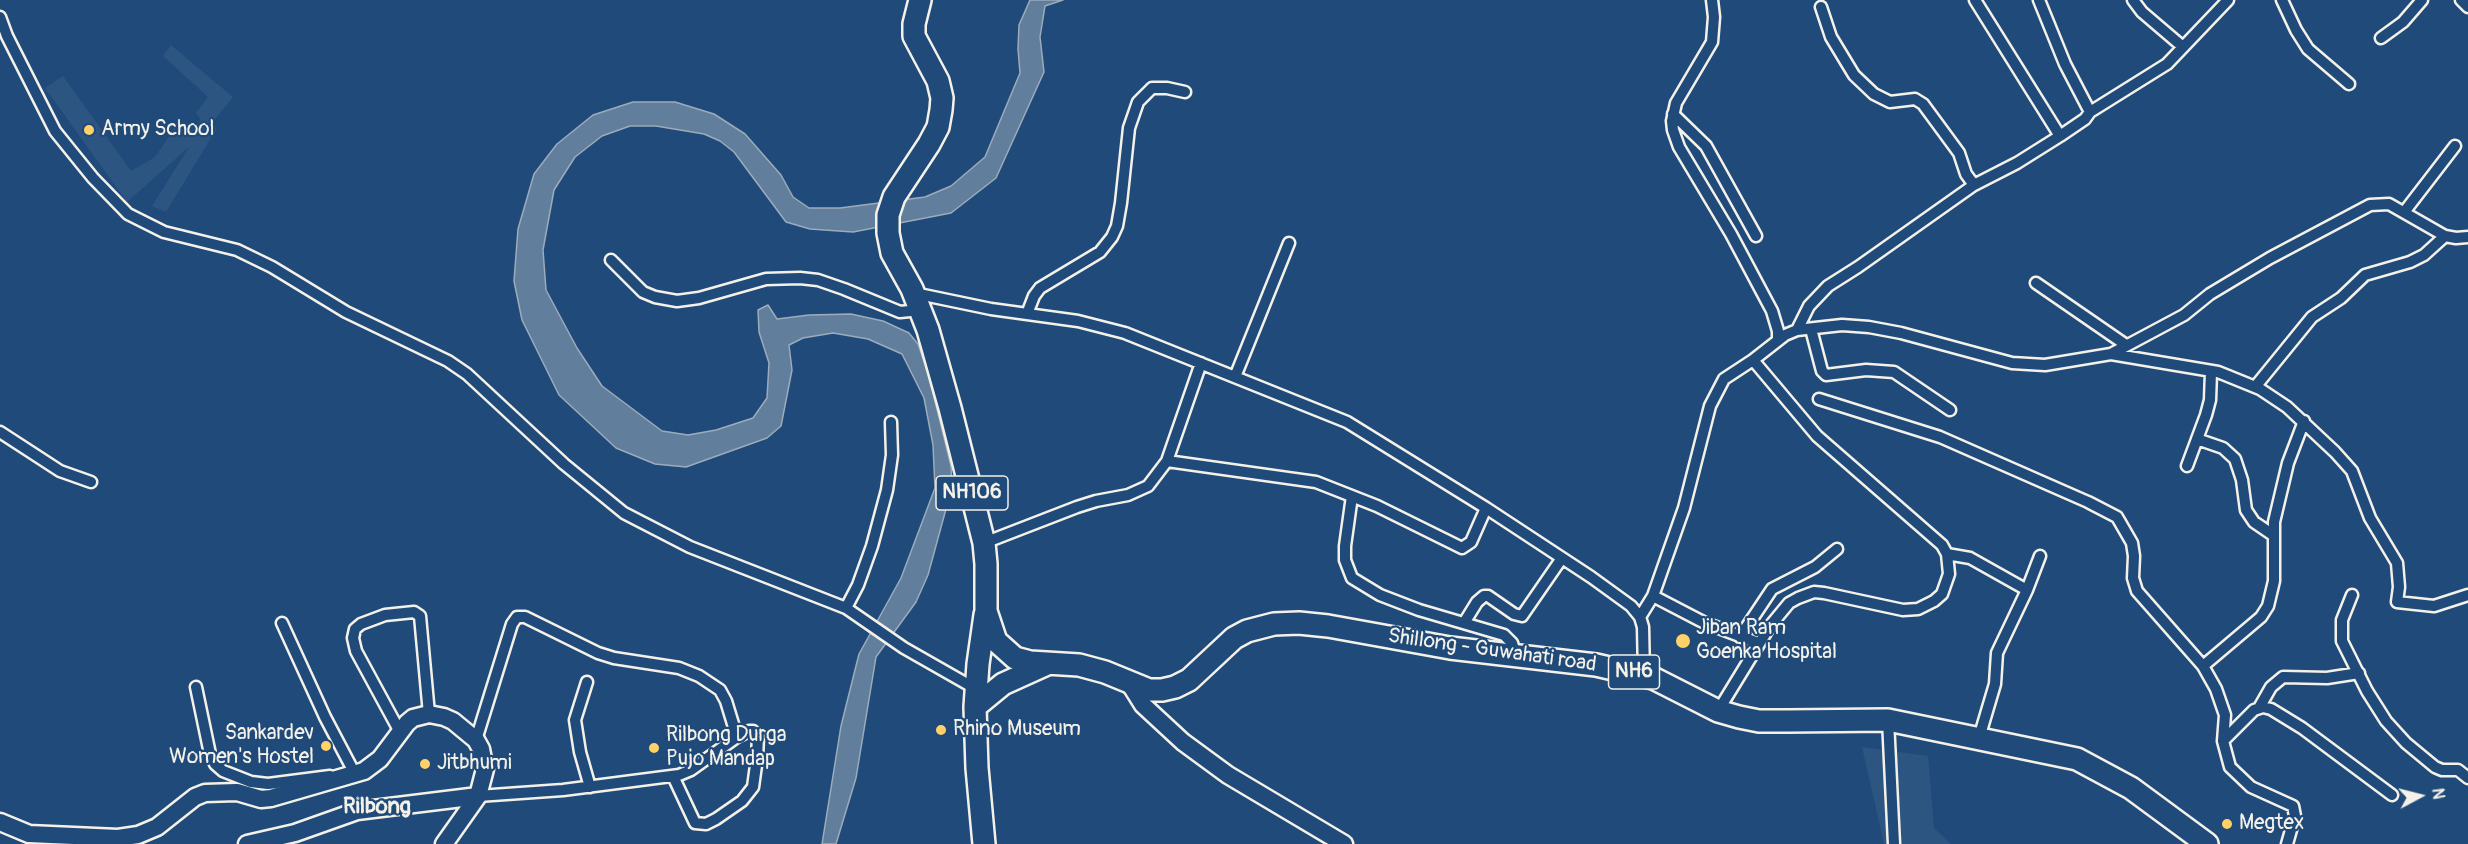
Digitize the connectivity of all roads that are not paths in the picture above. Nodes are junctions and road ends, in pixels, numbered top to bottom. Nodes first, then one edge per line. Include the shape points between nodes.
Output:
1 (920, 0) edge
2 (1712, 0) edge
3 (1975, 0) edge
4 (2039, 0) edge
5 (2133, 0) edge
6 (2228, 0) edge
7 (2282, 0) edge
8 (2422, 0) edge
9 (2461, 0) edge
10 (1821, 7) dead end
11 (2468, 7) edge
12 (0, 17) edge
13 (2381, 38) dead end
14 (2183, 47) junction
15 (2349, 84) dead end
16 (1185, 92) dead end
17 (2090, 112) junction
18 (1672, 114) junction
19 (2060, 136) junction
20 (2455, 146) dead end
21 (1974, 185) junction
22 (2405, 211) junction
23 (1756, 236) dead end
24 (2445, 236) junction
25 (2468, 237) edge
26 (1289, 243) dead end
27 (611, 260) dead end
28 (2036, 283) dead end
29 (915, 297) junction
30 (1027, 314) junction
31 (1811, 329) junction
32 (1797, 330) junction
33 (1778, 340) junction
34 (2126, 345) junction
35 (2111, 354) junction
36 (1753, 360) junction
37 (1202, 363) junction
38 (2211, 372) junction
39 (1234, 376) junction
40 (2255, 387) junction
41 (1819, 399) dead end
42 (1950, 410) dead end
43 (2304, 421) junction
44 (891, 422) dead end
45 (0, 432) edge
46 (2197, 439) junction
47 (1167, 461) junction
48 (2187, 465) dead end
49 (91, 482) dead end
50 (1352, 496) junction
51 (1486, 508) junction
52 (2273, 535) junction
53 (984, 543) junction
54 (1837, 549) dead end
55 (1947, 554) junction
56 (2040, 556) dead end
57 (1562, 558) junction
58 (2027, 590) junction
59 (2468, 595) edge
60 (1653, 596) junction
61 (2352, 596) dead end
62 (850, 611) junction
63 (986, 611) junction
64 (1640, 617) junction
65 (282, 623) dead end
66 (1464, 623) junction
67 (1740, 637) junction
68 (1758, 643) junction
69 (1516, 656) junction
70 (1051, 663) junction
71 (2202, 666) junction
72 (1644, 674) junction
73 (2359, 674) junction
74 (1128, 681) junction
75 (587, 682) dead end
76 (196, 687) dead end
77 (976, 698) junction
78 (2259, 708) junction
79 (1718, 711) junction
80 (429, 714) junction
81 (1888, 720) junction
82 (400, 732) junction
83 (737, 737) junction
84 (1979, 738) junction
85 (476, 740) junction
86 (2223, 741) junction
87 (355, 774) junction
88 (673, 776) junction
89 (2468, 778) edge
90 (338, 779) junction
91 (590, 787) junction
92 (2392, 795) dead end
93 (478, 796) junction
94 (0, 822) edge
95 (247, 844) edge
96 (444, 844) edge
97 (984, 844) edge
98 (1344, 844) edge
99 (1894, 844) edge
100 (2207, 844) edge
101 (2287, 844) edge

1 - 29 highway, NH106 via 914,36 938,81 942,98 938,127 894,197 888,215 892,253
2 - 18 street via 1712,42
3 - 19 street
4 - 17 street
5 - 14 street
6 - 14 street
7 - 15 street via 2308,48
8 - 13 street via 2403,22
9 - 11 street
10 - 21 street via 1831,38 1854,75 1874,94 1890,102 1915,99 1923,104 1959,153
12 - 62 street via 55,131 128,214 164,232 237,250 346,312 448,361 624,513 690,547
14 - 17 street via 2167,64
16 - 30 street via 1152,88 1138,102 1129,128 1121,203 1112,237 1100,252 1040,288
17 - 19 street
18 - 23 street via 1706,146
18 - 33 street via 1679,147 1772,311
19 - 21 street
20 - 22 street
21 - 32 street via 1828,286 1809,306
22 - 24 street
22 - 34 street via 2389,204 2358,209 2218,288 2184,315
24 - 25 street
24 - 40 street via 2410,262 2365,275 2341,298 2312,317
26 - 39 street
27 - 29 street via 643,292 677,301 759,280 800,278 818,280 900,312
28 - 34 street
29 - 30 street
29 - 53 highway, NH106 via 943,378
30 - 37 street via 1125,333
31 - 32 street
31 - 35 street via 1869,327 2026,365
31 - 42 street via 1826,375 1866,370 1894,372
32 - 33 street
33 - 36 street
34 - 35 street
35 - 38 street
36 - 55 street via 1817,436
36 - 60 street via 1724,378 1710,406 1684,508
37 - 39 street
37 - 47 street
38 - 40 street
38 - 46 street via 2210,400
39 - 51 street via 1347,422
40 - 43 street via 2288,406
41 - 71 street via 1940,437 2117,518 2132,543 2137,591
43 - 52 street via 2288,463
43 - 59 street via 2352,471 2375,528 2397,563 2397,602 2434,606
44 - 62 street via 887,490
45 - 49 street via 60,471
46 - 48 street
46 - 52 street via 2223,448 2235,459 2246,510 2254,522
47 - 50 street via 1317,482
47 - 53 street via 1155,480 1140,492 1086,504
50 - 51 street via 1462,548 1471,542
50 - 66 street via 1345,546 1352,578 1380,595
51 - 57 street
52 - 71 street via 2274,581 2268,606
53 - 63 highway, NH106
54 - 67 street via 1815,567 1772,589
55 - 58 street via 1970,558
55 - 68 street via 1947,584 1942,594 1925,607 1903,610 1814,592 1789,603
56 - 58 street
57 - 64 street via 1616,594
57 - 66 street via 1522,616 1484,596
58 - 84 street via 1997,653 1995,684
60 - 64 street
60 - 67 street
61 - 73 street via 2341,631
62 - 77 street
63 - 70 highway, NH106 via 996,641 1007,652 1023,661
63 - 77 highway, NH106
64 - 72 street
65 - 87 street
66 - 69 street via 1504,635
67 - 68 street
68 - 79 street
69 - 72 highway, Shillong - Guwahati road / NH6
69 - 74 highway, Shillong - Guwahati road / NH6 via 1328,626 1274,624 1234,638 1202,670 1175,687 1149,690
70 - 74 highway, Shillong - Guwahati road / NH6 via 1079,665
70 - 77 highway, NH6
71 - 86 street via 2222,703
72 - 79 highway, Shillong - Guwahati road / NH6
73 - 78 street via 2283,677 2271,687
73 - 89 street via 2386,721 2406,743 2435,767 2462,771
74 - 98 street via 1143,705 1183,742 1228,775
75 - 91 street via 575,720
76 - 90 street via 210,754 223,771 251,783 321,775
77 - 97 highway
78 - 86 street
78 - 92 street via 2271,709 2296,724
79 - 81 highway, Shillong - Guwahati road / NH6 via 1760,721
80 - 82 street via 413,718
80 - 82 street via 420,616 414,612 385,615 361,624 353,638 356,651
80 - 85 street via 453,721
81 - 84 highway, Shillong - Guwahati road / NH6
81 - 99 street
82 - 87 street via 373,766
83 - 85 street via 726,701 713,683 679,668 598,653 517,617
83 - 88 street via 691,770
83 - 88 street via 749,731 758,736 753,787 742,801 716,819 706,824 695,823
84 - 100 highway, Shillong - Guwahati road / NH6 via 2077,759 2131,788
85 - 93 street via 485,769
86 - 101 street via 2237,776 2293,807 2295,816
87 - 90 street
88 - 91 street
90 - 94 street via 271,798 237,792 205,793 158,827 118,838 29,834
91 - 93 street
93 - 95 street via 357,811 295,833
93 - 96 street

